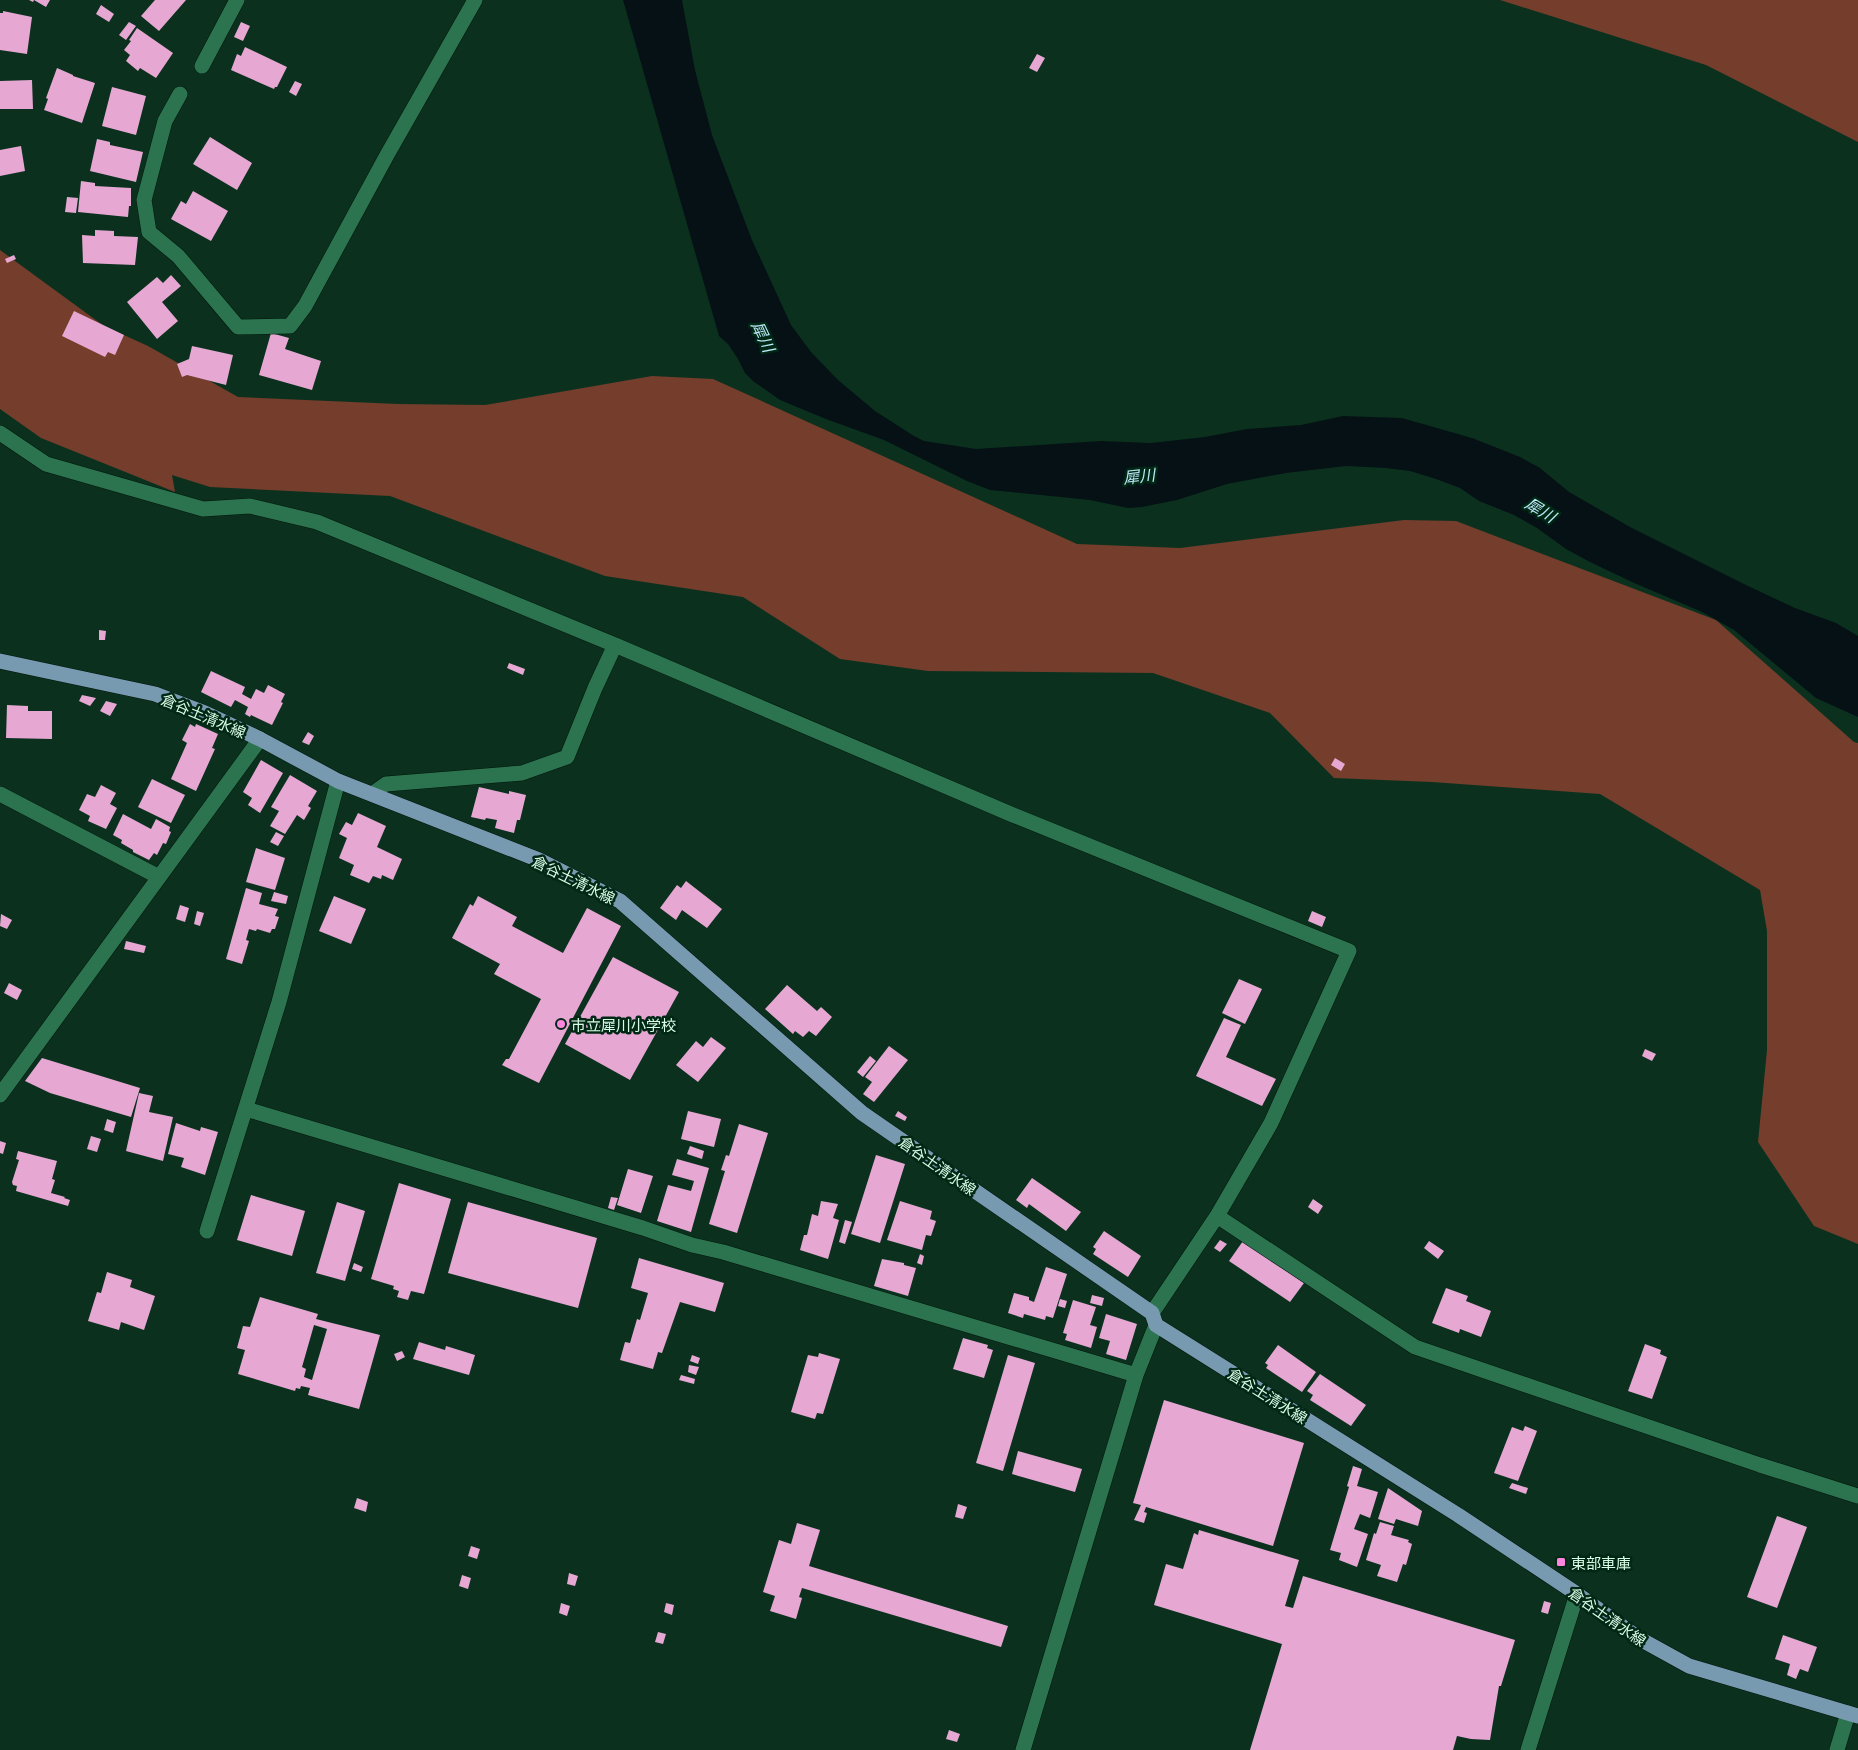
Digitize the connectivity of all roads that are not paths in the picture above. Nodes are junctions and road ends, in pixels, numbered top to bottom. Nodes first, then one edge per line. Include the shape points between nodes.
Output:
1 (237, 0) edge
2 (475, 0) edge
3 (202, 66) dead end
4 (180, 94) dead end
5 (0, 433) edge
6 (615, 645) junction
7 (0, 661) edge
8 (260, 739) junction
9 (338, 781) junction
10 (0, 794) edge
11 (372, 794) junction
12 (159, 878) junction
13 (0, 1095) edge
14 (246, 1109) junction
15 (1217, 1216) junction
16 (207, 1231) dead end
17 (1154, 1319) junction
18 (1136, 1375) junction
19 (1858, 1496) edge
20 (1577, 1594) junction
21 (1853, 1714) edge
22 (1023, 1750) edge
23 (1528, 1750) edge
24 (1837, 1750) edge

1 - 3 street
2 - 4 street via 305,306 290,326 238,327 178,256 149,232 144,200 165,121
5 - 6 street via 46,464 204,509 250,506 317,522
6 - 11 street via 567,756 522,773 386,784
6 - 15 street via 1013,815 1348,951 1271,1123
7 - 8 main road, 倉谷土清水線 via 155,694
8 - 9 main road, 倉谷土清水線
8 - 12 street
9 - 11 main road, 倉谷土清水線
9 - 14 street via 279,1002
10 - 12 street
11 - 17 main road, 倉谷土清水線 via 539,860 620,901 862,1113
12 - 13 street
14 - 16 street
14 - 18 street via 692,1245
15 - 17 street
15 - 19 street via 1416,1347
17 - 18 street
17 - 20 main road, 倉谷土清水線
18 - 22 street
20 - 21 main road, 倉谷土清水線 via 1640,1639 1688,1666
20 - 23 street
21 - 24 street

